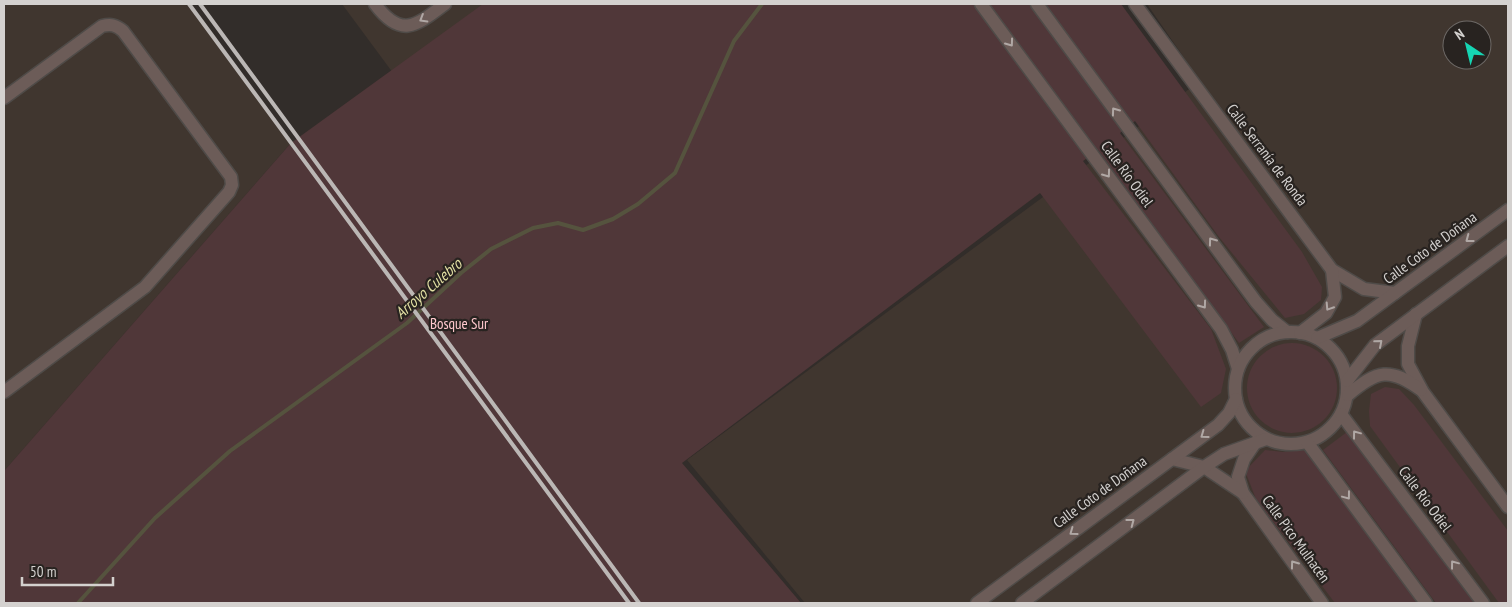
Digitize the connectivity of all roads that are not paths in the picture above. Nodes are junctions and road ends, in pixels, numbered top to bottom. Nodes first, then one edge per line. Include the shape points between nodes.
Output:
1 (375, 4) edge
2 (445, 4) edge
3 (981, 4) edge
4 (1037, 4) edge
5 (1135, 4) edge
6 (4, 98) edge
7 (1508, 210) edge
8 (1508, 246) edge
9 (1332, 270) junction
10 (1395, 293) junction
11 (1416, 314) junction
12 (1294, 332) junction
13 (1317, 338) junction
14 (1238, 369) junction
15 (1348, 380) junction
16 (4, 392) edge
17 (1423, 392) junction
18 (1348, 395) junction
19 (1236, 399) junction
20 (1342, 414) junction
21 (1260, 441) junction
22 (1307, 442) junction
23 (1172, 459) junction
24 (1204, 467) junction
25 (1243, 493) junction
26 (1508, 507) edge
27 (976, 603) edge
28 (1022, 603) edge
29 (1322, 603) edge
30 (1426, 603) edge
31 (1483, 603) edge

2 -> 1 street via 420,22 410,25 398,25 386,18
3 -> 14 street, Calle Río Odiel via 1221,329
12 -> 4 street, Calle Río Odiel via 1272,320 1256,302
5 - 9 street, Calle Serranía de Ronda
6 - 16 street via 102,26 117,26 231,177 232,185 145,287
7 -> 10 street, Calle Coto de Doñana
8 - 11 street
9 - 10 street, Calle Serranía de Ronda via 1364,289
9 -> 12 street via 1335,296 1326,313
10 - 13 street, Calle Coto de Doñana via 1357,320
15 -> 11 street via 1375,345
11 - 17 street via 1408,346 1408,364
12 - 13 street
12 - 14 street via 1272,336 1258,343
13 - 15 street via 1338,355
14 - 19 street
15 - 18 street
17 - 18 street via 1406,379 1385,374 1376,375
17 - 26 street
18 - 20 street
19 - 21 street via 1246,423
19 -> 23 street, Calle Coto de Doñana via 1218,425
20 - 22 street via 1333,427
31 -> 20 street, Calle Río Odiel
21 - 22 street via 1286,445
21 - 24 street via 1224,454
21 - 25 street, Calle Pico Mulhacén via 1244,459 1238,477
22 -> 30 street
23 - 24 street, Calle Pico Mulhacén
23 -> 27 street, Calle Coto de Doñana
24 - 25 street, Calle Pico Mulhacén
28 -> 24 street
29 -> 25 street, Calle Pico Mulhacén

